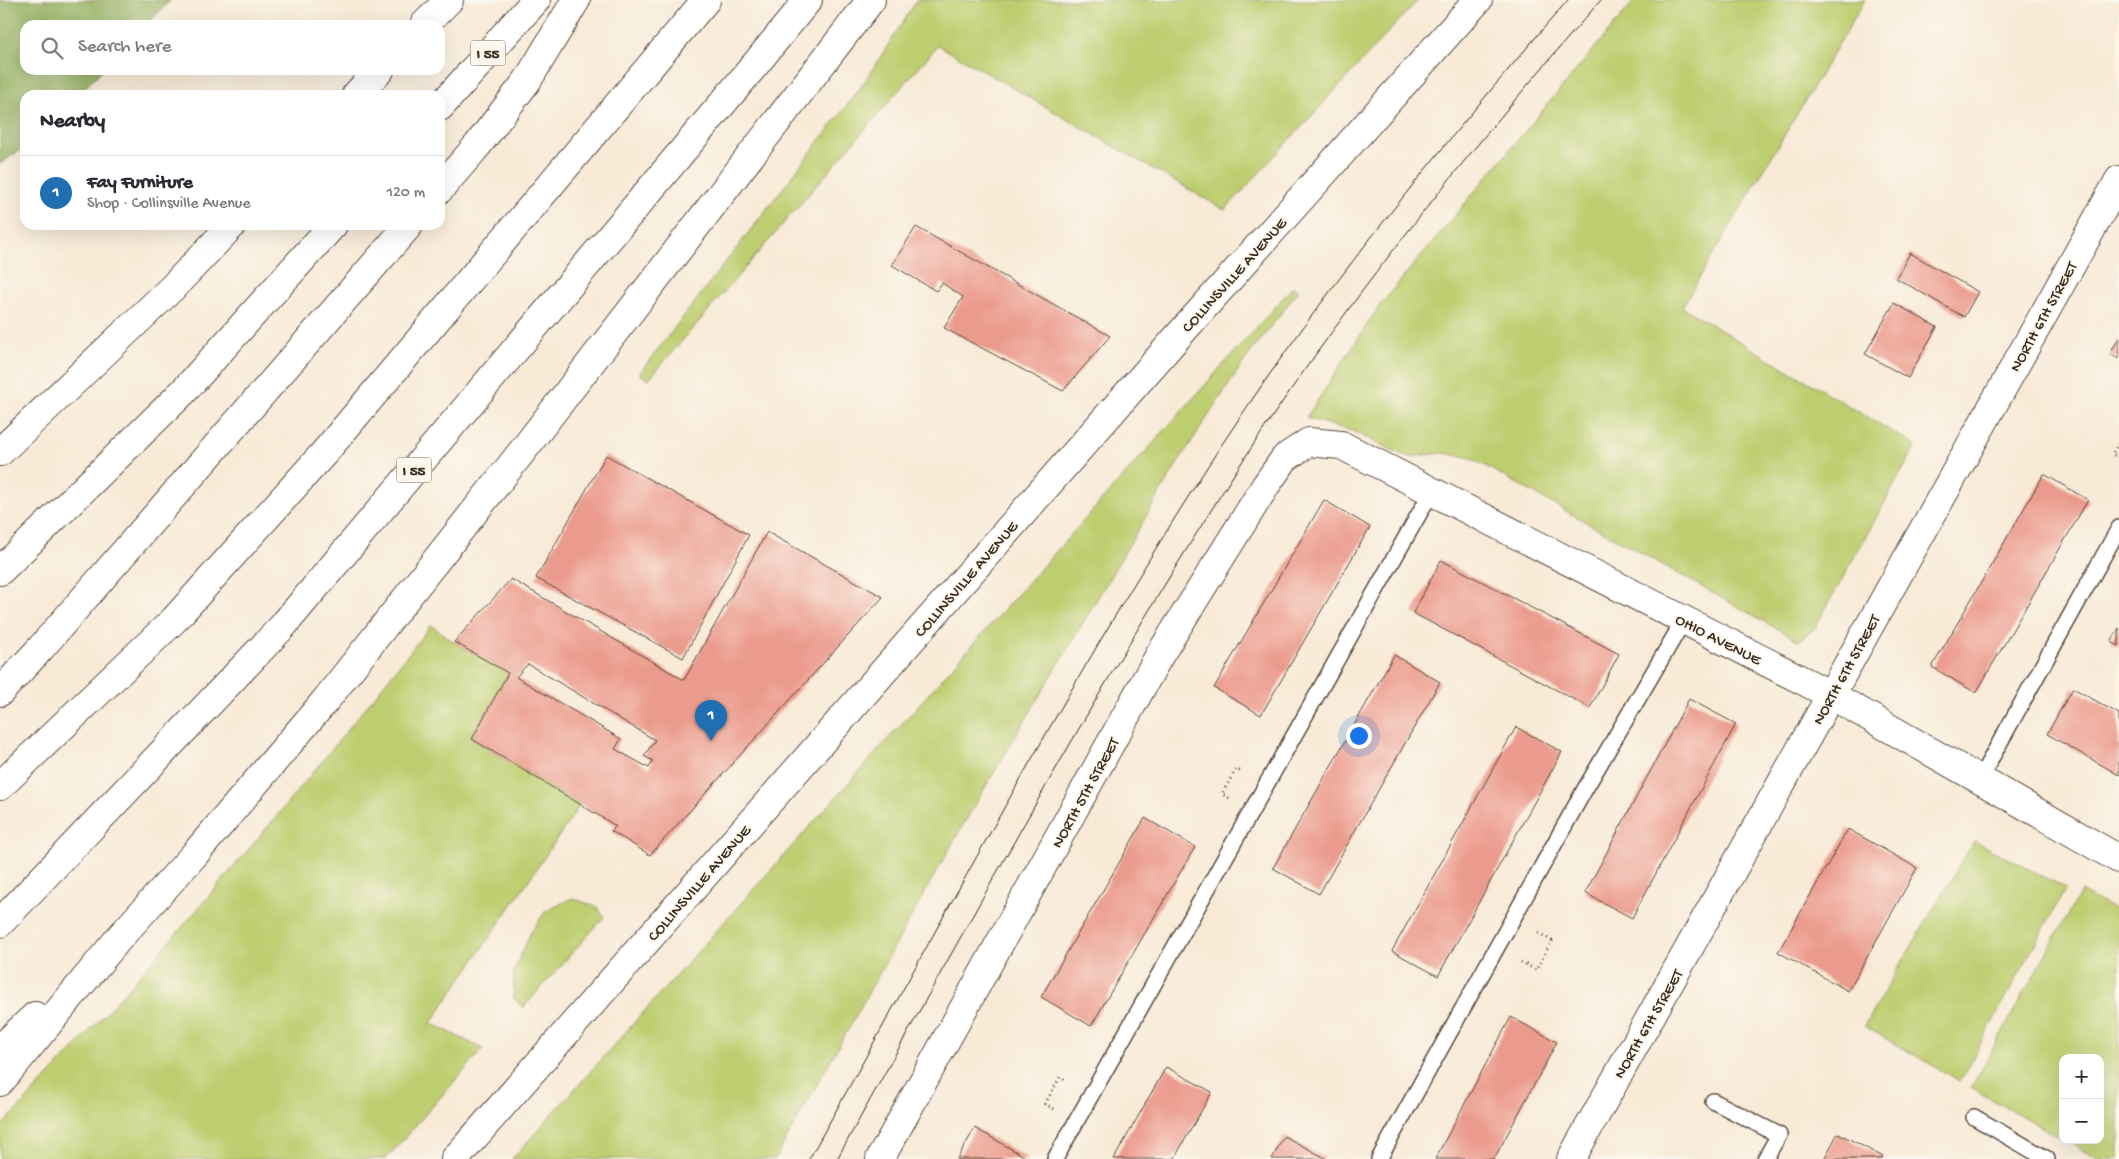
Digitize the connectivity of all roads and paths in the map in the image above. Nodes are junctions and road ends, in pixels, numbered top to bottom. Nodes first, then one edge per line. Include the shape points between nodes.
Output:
1 (449, 0) edge
2 (536, 0) edge
3 (576, 0) edge
4 (706, 0) edge
5 (808, 0) edge
6 (871, 0) edge
7 (1478, 0) edge
8 (429, 20) edge
9 (375, 75) edge
10 (361, 90) edge
11 (445, 101) edge
12 (2119, 180) edge
13 (445, 183) edge
14 (227, 230) edge
15 (329, 230) edge
16 (405, 230) edge
17 (1309, 442) joint
18 (2119, 443) edge
19 (0, 452) edge
20 (2119, 458) edge
21 (1432, 491) junction
22 (2119, 528) edge
23 (0, 571) edge
24 (1684, 620) junction
25 (0, 692) edge
26 (1831, 695) junction
27 (1979, 780) junction
28 (0, 786) edge
29 (2119, 858) edge
30 (0, 923) edge
31 (120, 937) junction
32 (0, 1049) edge
33 (0, 1082) edge
34 (1713, 1101) dead end
35 (1974, 1117) dead end
36 (455, 1159) edge
37 (880, 1159) edge
38 (1055, 1159) edge
39 (1379, 1159) edge
40 (1571, 1159) edge
41 (1766, 1159) edge
42 (2046, 1159) edge

1 - 8 main road
2 - 11 main road, I 55
3 - 13 main road via 527,80
4 - 28 main road via 305,475 174,620
5 - 30 main road, I 55 via 281,628
6 - 31 main road via 325,701
7 - 36 main road, COLLINSVILLE AVENUE via 1186,326
9 - 10 main road
12 - 26 main road, NORTH 6TH STREET
14 - 19 main road via 173,287
15 - 23 main road via 183,392
16 - 25 main road
17 - 21 main road, OHIO AVENUE via 1341,445
17 - 37 main road, NORTH 5TH STREET via 1285,458 1266,485 1159,656
18 - 20 path via 2112,454
21 - 24 main road, OHIO AVENUE
21 - 38 lane
22 - 27 lane
24 - 26 main road, OHIO AVENUE
24 - 39 lane
26 - 27 main road, OHIO AVENUE
26 - 40 main road, NORTH 6TH STREET
27 - 29 main road, OHIO AVENUE
31 - 32 main road
31 - 33 main road
34 - 41 lane via 1779,1135
35 - 42 lane

